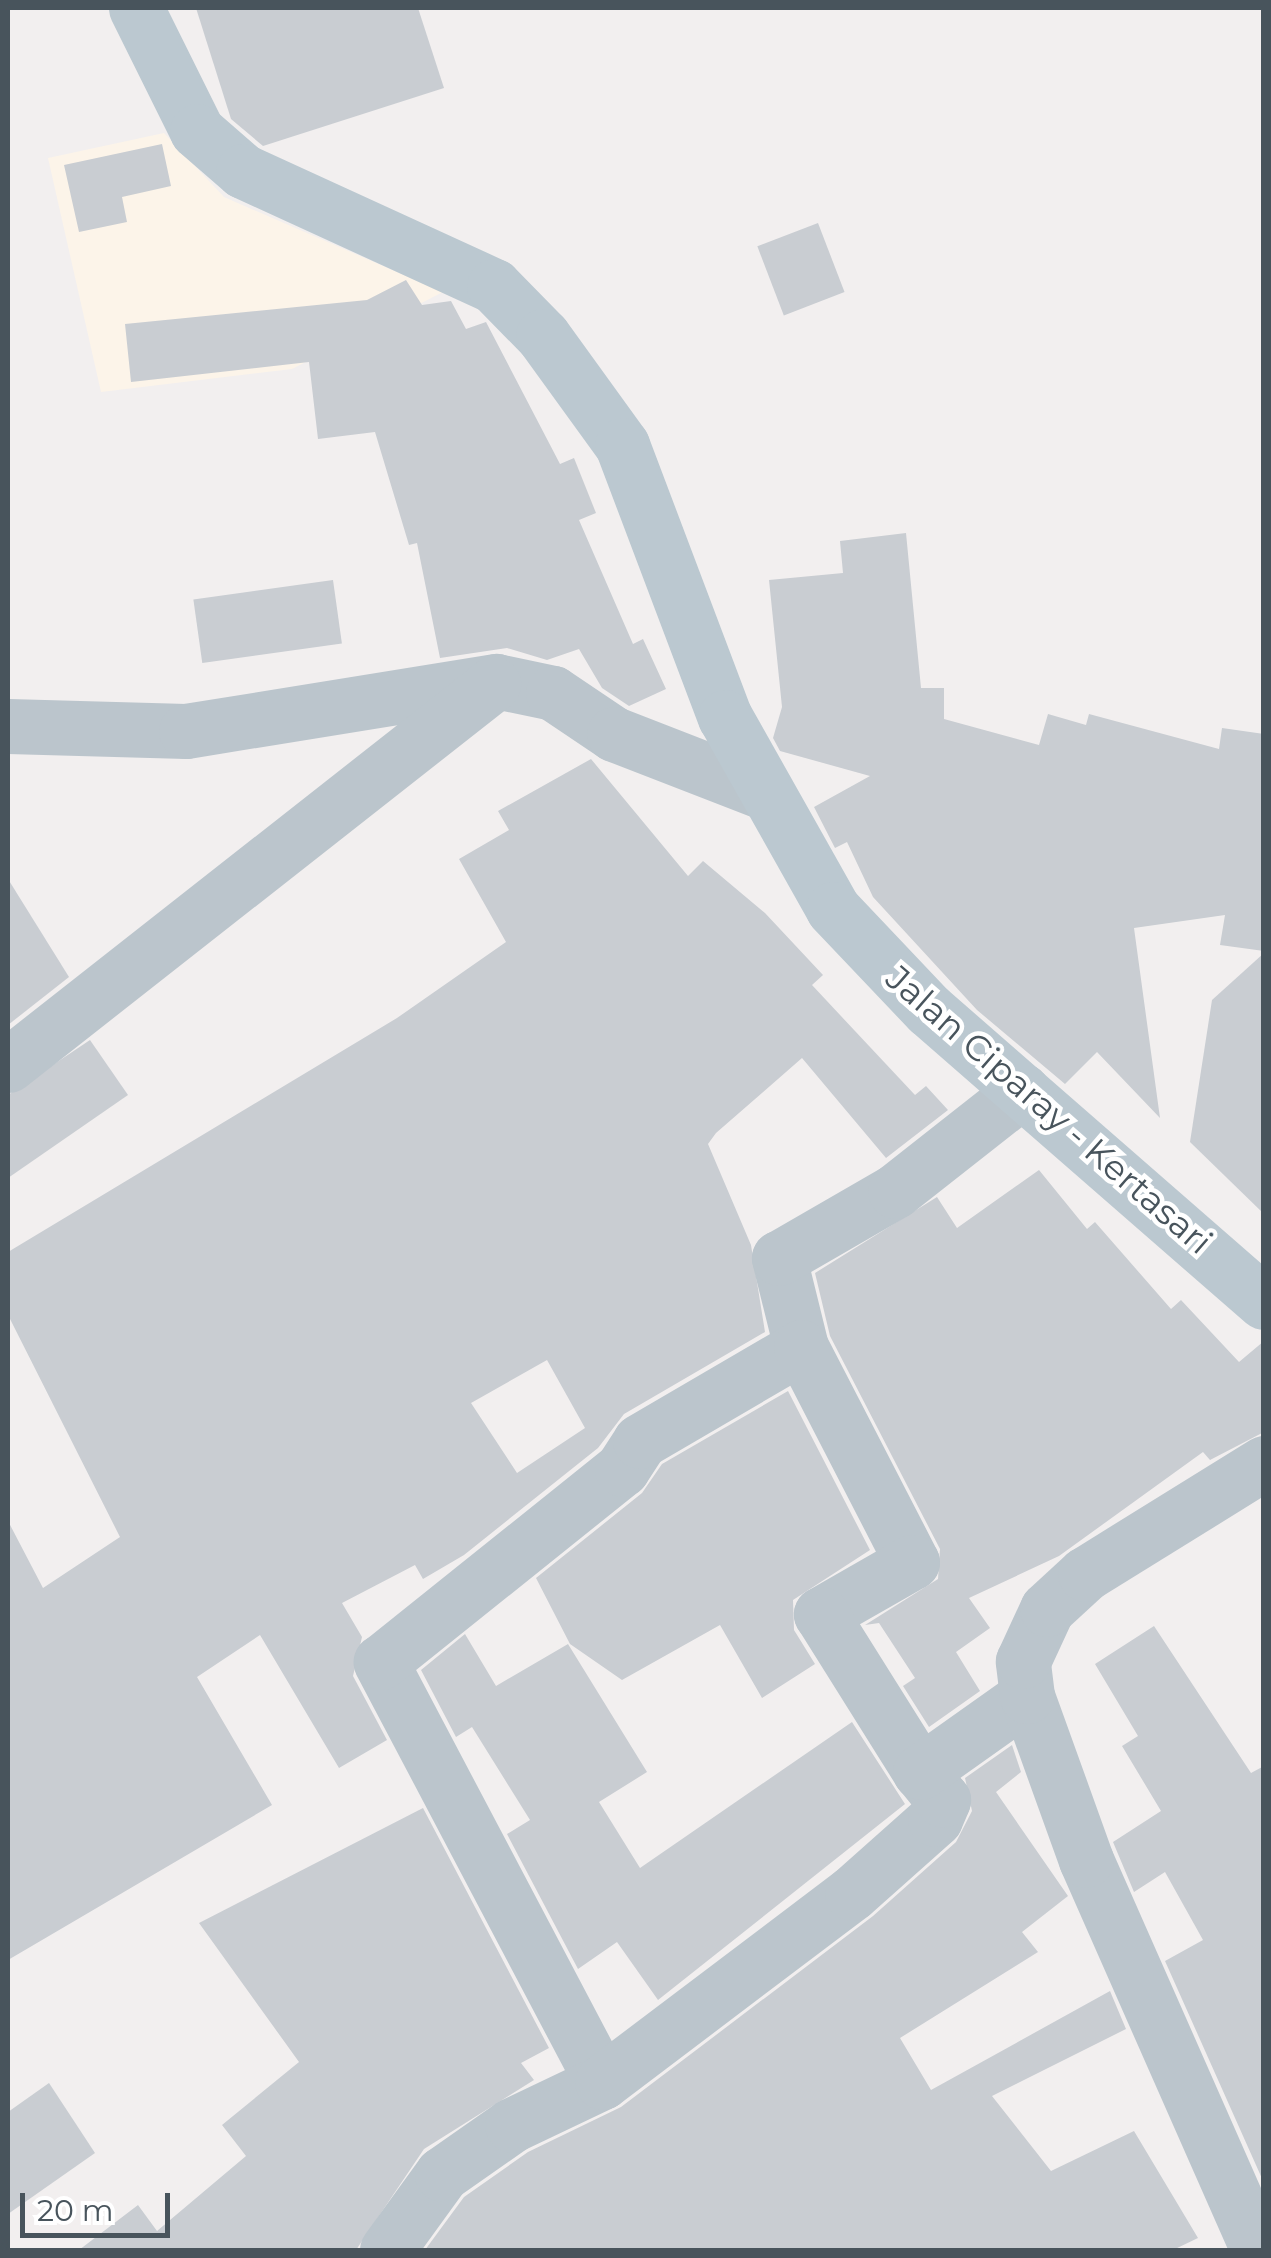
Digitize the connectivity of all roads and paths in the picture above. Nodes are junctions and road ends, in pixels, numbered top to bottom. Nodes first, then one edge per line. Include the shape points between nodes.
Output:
1 (136, 8) edge
2 (496, 682) junction
3 (8, 726) edge
4 (761, 791) junction
5 (8, 1065) edge
6 (1022, 1091) junction
7 (1264, 1302) edge
8 (800, 1347) junction
9 (1264, 1463) edge
10 (1027, 1696) junction
11 (920, 1772) junction
12 (602, 2082) junction
13 (386, 2250) edge
14 (1258, 2250) edge

1 - 4 main road, Jalan Ciparay - Kertasari via 197,131 243,170 494,286 586,385 648,497 725,717
2 - 3 street via 186,731
2 - 4 street via 553,693 614,734
2 - 5 street
4 - 6 main road, Jalan Ciparay - Kertasari via 832,909
6 - 7 main road, Jalan Ciparay - Kertasari
6 - 8 street via 895,1192 779,1258
8 - 11 street via 912,1562 821,1614
8 - 12 street via 640,1441 622,1469 381,1662
9 - 10 street via 1085,1574 1047,1610 1023,1661
10 - 11 street
10 - 14 street via 1086,1860
11 - 12 street via 943,1800 935,1818
12 - 13 street via 512,2125 442,2174

